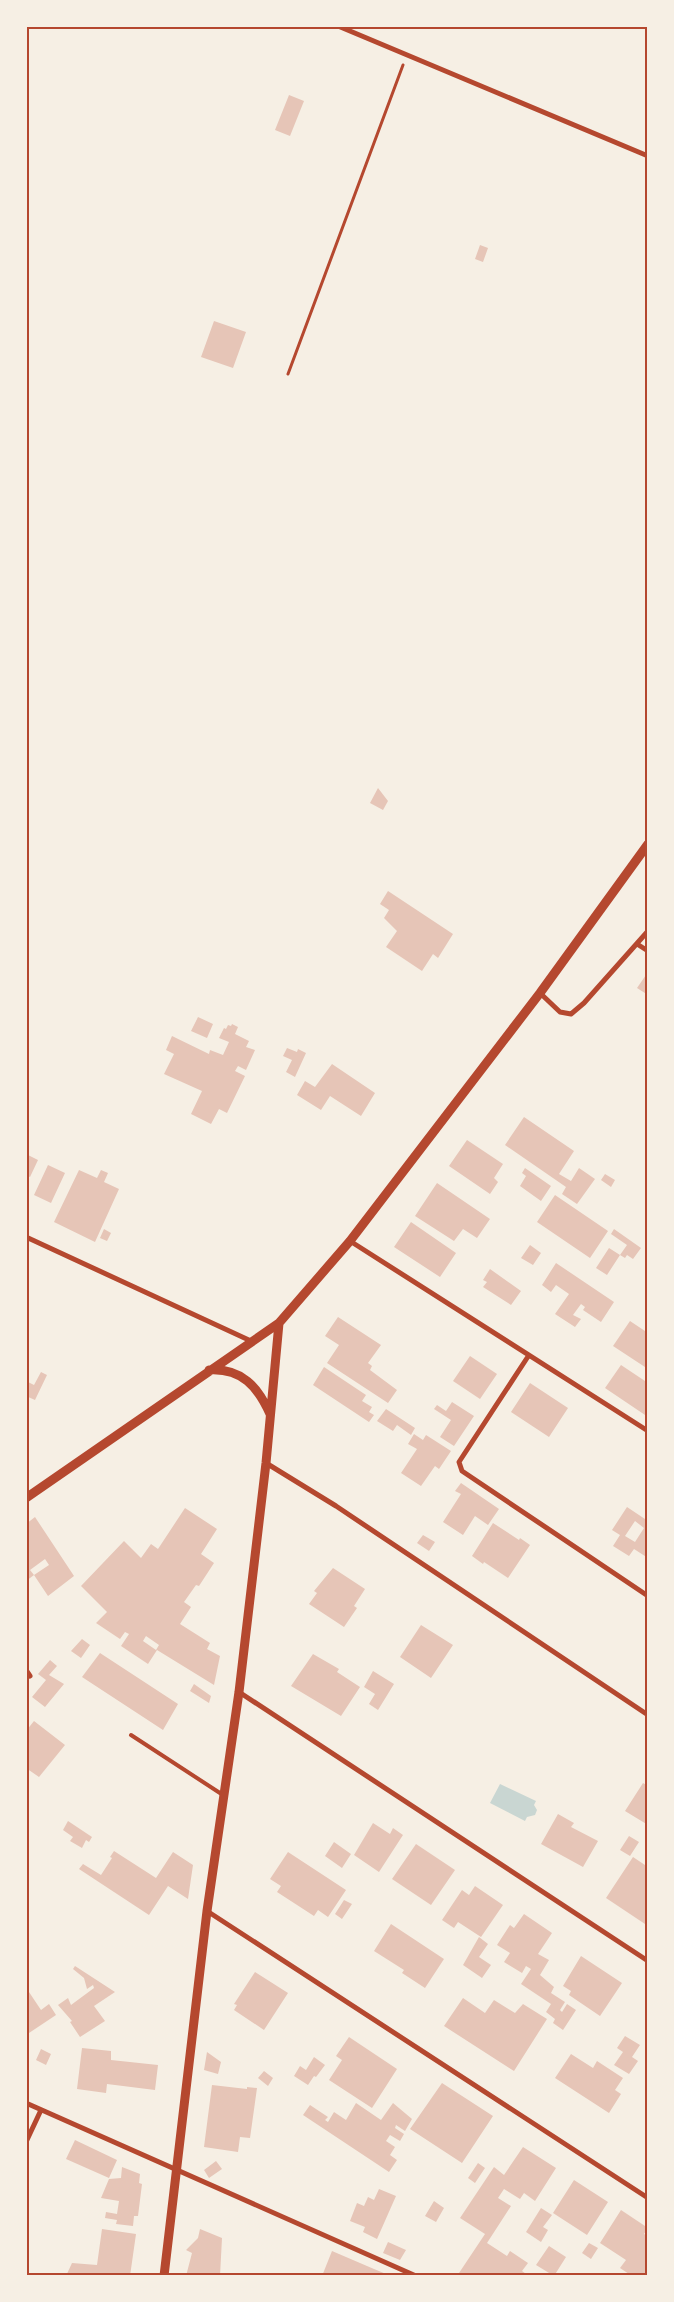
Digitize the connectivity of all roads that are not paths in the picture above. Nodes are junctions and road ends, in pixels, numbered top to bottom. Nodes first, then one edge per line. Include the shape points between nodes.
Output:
1 (338, 26) edge
2 (648, 156) edge
3 (648, 844) edge
4 (648, 931) edge
5 (637, 944) junction
6 (648, 951) edge
7 (540, 993) junction
8 (26, 1237) edge
9 (350, 1241) junction
10 (279, 1323) junction
11 (251, 1341) junction
12 (529, 1355) junction
13 (209, 1370) junction
14 (270, 1415) junction
15 (648, 1431) edge
16 (266, 1462) junction
17 (26, 1498) edge
18 (648, 1596) edge
19 (26, 1670) edge
20 (30, 1676) dead end
21 (239, 1692) junction
22 (648, 1714) edge
23 (130, 1736) dead end
24 (224, 1795) junction
25 (207, 1911) junction
26 (648, 1960) edge
27 (26, 2104) edge
28 (40, 2110) junction
29 (26, 2142) edge
30 (176, 2169) junction
31 (648, 2198) edge
32 (164, 2276) edge
33 (416, 2276) edge

1 - 2 street
3 - 7 street
4 - 5 street
5 - 6 street
5 - 7 street via 571,1014 560,1012
7 - 9 street
8 - 11 street
9 - 10 street
9 - 12 street
10 - 11 street
10 - 14 street
11 - 13 street
12 - 15 street
12 - 18 street via 459,1462 462,1471
13 - 14 street via 226,1371 249,1381 260,1393
13 - 17 street
14 - 16 street
16 - 21 street
16 - 22 street
19 - 20 street
21 - 24 street
21 - 26 street
23 - 24 lane
24 - 25 street
25 - 30 street
25 - 31 street
27 - 28 street
28 - 29 street
28 - 30 street
30 - 32 street
30 - 33 street

